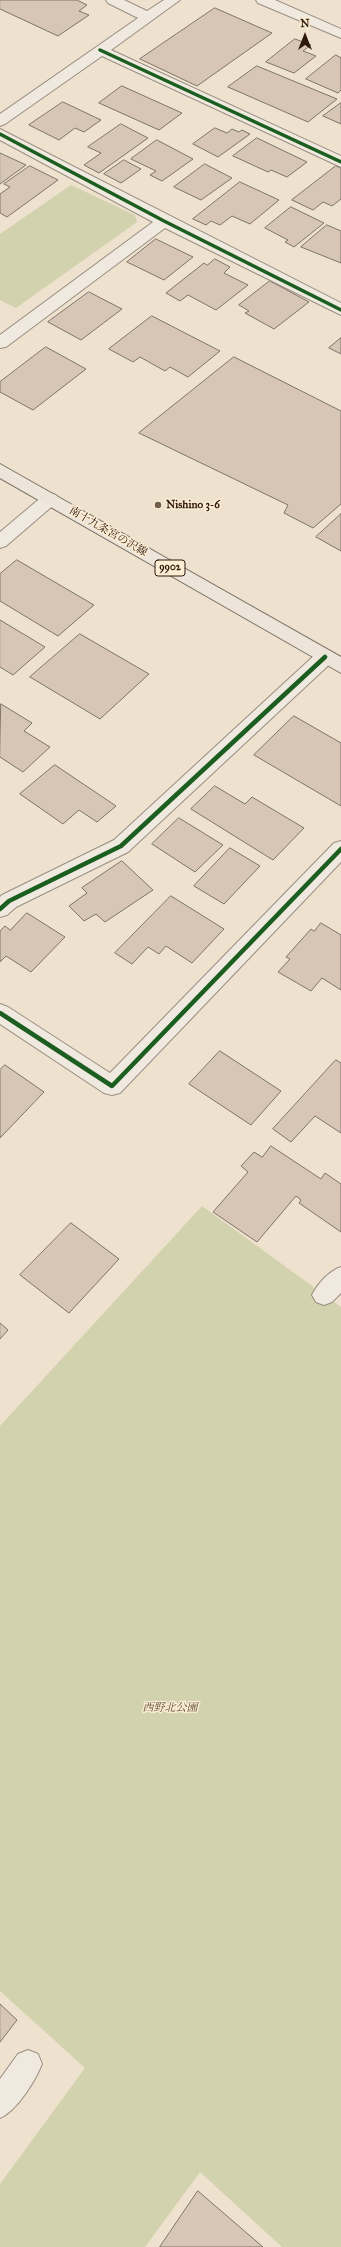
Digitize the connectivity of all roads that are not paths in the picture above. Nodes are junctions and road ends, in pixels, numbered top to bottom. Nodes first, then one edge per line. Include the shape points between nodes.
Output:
1 (113, 0) edge
2 (173, 0) edge
3 (263, 0) edge
4 (148, 17) junction
5 (341, 34) edge
6 (100, 50) junction
7 (0, 121) edge
8 (0, 134) edge
9 (341, 162) edge
10 (164, 222) junction
11 (341, 310) edge
12 (0, 343) edge
13 (0, 470) edge
14 (50, 499) junction
15 (0, 542) edge
16 (333, 662) edge
17 (341, 849) edge
18 (0, 910) edge
19 (0, 1013) edge
20 (341, 1277) edge
21 (324, 1295) dead end
22 (28, 2064) dead end
23 (0, 2104) edge

1 - 4 street
2 - 4 street
3 - 5 street
4 - 6 street
6 - 7 street
6 - 9 street
8 - 10 street
10 - 11 street
10 - 12 street
13 - 14 main road, 南十九条宮の沢線 / 9902
14 - 15 street
14 - 16 main road, 南十九条宮の沢線 / 9902
16 - 18 street via 121,846 9,901
17 - 19 street via 112,1086
20 - 21 street
22 - 23 street

